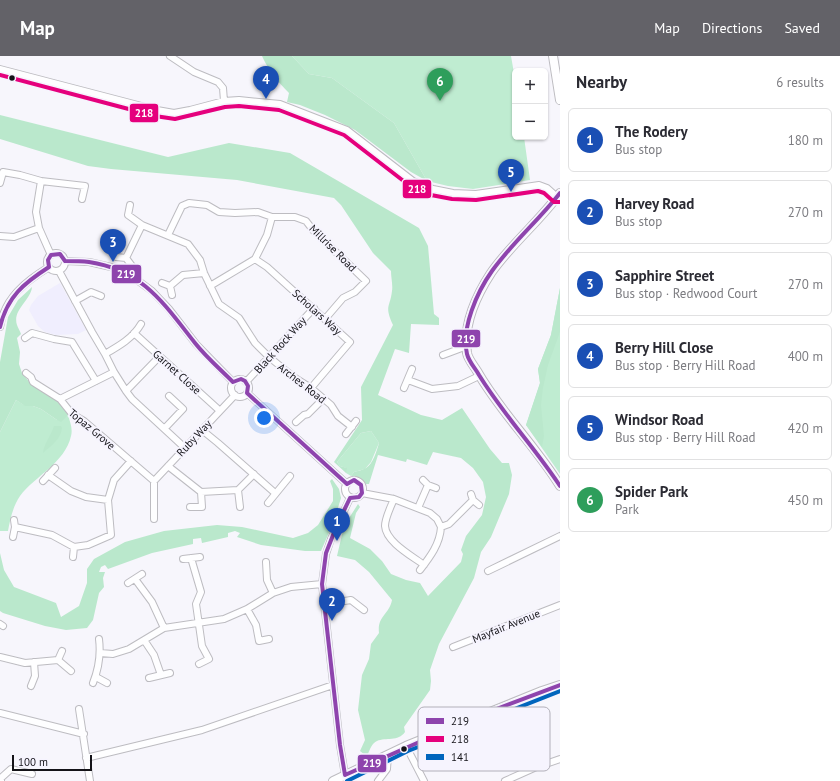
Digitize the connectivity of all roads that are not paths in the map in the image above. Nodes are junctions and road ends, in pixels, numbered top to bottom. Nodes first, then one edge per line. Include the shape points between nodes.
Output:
1 (553, 56) edge
2 (169, 58) edge
3 (0, 69) edge
4 (560, 100) edge
5 (224, 101) junction
6 (41, 181) junction
7 (0, 183) edge
8 (559, 195) edge
9 (82, 200) dead end
10 (130, 205) dead end
11 (272, 217) junction
12 (142, 225) junction
13 (39, 228) junction
14 (168, 235) junction
15 (0, 236) edge
16 (52, 255) junction
17 (116, 257) dead end
18 (126, 258) junction
19 (255, 259) junction
20 (65, 260) junction
21 (132, 266) dead end
22 (49, 267) junction
23 (59, 271) junction
24 (204, 273) junction
25 (162, 283) dead end
26 (170, 286) junction
27 (210, 286) junction
28 (172, 295) dead end
29 (101, 296) dead end
30 (75, 301) junction
31 (314, 308) junction
32 (1, 318) edge
33 (325, 319) junction
34 (141, 324) dead end
35 (0, 327) edge
36 (134, 333) junction
37 (25, 338) dead end
38 (467, 346) junction
39 (105, 354) junction
40 (443, 355) dead end
41 (159, 357) junction
42 (269, 357) junction
43 (412, 369) dead end
44 (114, 372) junction
45 (31, 375) dead end
46 (479, 376) junction
47 (408, 380) junction
48 (96, 382) junction
49 (234, 382) junction
50 (246, 382) junction
51 (311, 388) junction
52 (404, 388) dead end
53 (126, 391) junction
54 (247, 393) junction
55 (235, 395) junction
56 (169, 396) dead end
57 (60, 399) junction
58 (323, 400) junction
59 (219, 410) junction
60 (296, 422) dead end
61 (165, 428) junction
62 (202, 430) junction
63 (346, 434) dead end
64 (185, 448) junction
65 (131, 462) junction
66 (168, 466) junction
67 (55, 468) dead end
68 (48, 475) junction
69 (258, 475) junction
70 (290, 476) dead end
71 (43, 481) dead end
72 (154, 481) junction
73 (347, 484) junction
74 (560, 486) edge
75 (436, 488) dead end
76 (238, 490) junction
77 (201, 492) junction
78 (275, 493) junction
79 (362, 493) junction
80 (471, 494) dead end
81 (350, 498) junction
82 (394, 499) junction
83 (108, 500) junction
84 (473, 500) junction
85 (268, 503) dead end
86 (479, 505) dead end
87 (190, 507) dead end
88 (240, 507) dead end
89 (418, 508) junction
90 (146, 513) dead end
91 (14, 520) dead end
92 (15, 527) junction
93 (441, 527) junction
94 (560, 536) edge
95 (13, 537) dead end
96 (74, 547) junction
97 (73, 557) dead end
98 (200, 557) dead end
99 (183, 558) dead end
100 (191, 558) junction
101 (266, 562) dead end
102 (424, 565) junction
103 (420, 570) dead end
104 (488, 570) dead end
105 (142, 574) dead end
106 (135, 579) junction
107 (128, 583) dead end
108 (322, 584) junction
109 (273, 593) junction
110 (325, 604) junction
111 (560, 605) edge
112 (247, 609) junction
113 (364, 610) dead end
114 (199, 623) junction
115 (164, 628) junction
116 (99, 639) dead end
117 (269, 639) dead end
118 (144, 640) junction
119 (453, 647) dead end
120 (62, 651) dead end
121 (100, 654) junction
122 (0, 657) edge
123 (58, 660) junction
124 (34, 662) junction
125 (199, 664) dead end
126 (71, 671) dead end
127 (170, 673) dead end
128 (161, 675) junction
129 (149, 678) dead end
130 (107, 683) dead end
131 (333, 685) junction
132 (560, 685) edge
133 (31, 686) dead end
134 (516, 702) junction
135 (504, 707) edge
136 (518, 707) edge
137 (79, 709) dead end
138 (0, 713) edge
139 (84, 734) junction
140 (418, 741) edge
141 (406, 746) junction
142 (388, 755) junction
143 (86, 758) junction
144 (560, 759) edge
145 (550, 762) edge
146 (418, 769) edge
147 (419, 771) edge
148 (528, 771) edge
149 (32, 774) dead end
150 (345, 775) junction
151 (1, 781) edge
152 (90, 781) edge
153 (333, 781) edge
154 (378, 781) edge
155 (424, 781) edge
156 (505, 781) edge

1 - 4 main road
2 - 5 street via 218,82 223,88
3 - 5 street via 174,113
5 - 8 street via 280,104 347,130 413,181 432,189 476,194 539,185
6 - 7 street via 2,172
6 - 9 street via 85,186
6 - 13 street via 36,212
8 - 38 main road via 491,273 480,292 466,328
10 - 12 street, Arches Road via 125,214
11 - 14 street, Millrise Road via 258,212 219,212 207,205 189,203 182,206
11 - 19 street via 267,235
11 - 33 street, Millrise Road via 295,217 306,221 366,281 355,292 343,298
12 - 14 street, Arches Road
12 - 18 street
13 - 15 street via 14,237
13 - 16 street
14 - 24 street, Arches Road via 194,250
16 - 20 street via 62,255
16 - 22 street via 48,260
17 - 18 street
18 - 21 street
19 - 27 street
19 - 31 street, Scholars Way
20 - 23 street via 64,267
20 - 49 street via 111,267 133,277 152,291 196,344
22 - 23 street
22 - 32 street via 24,284 12,296
23 - 30 street
24 - 26 street via 183,276
24 - 27 street, Arches Road
25 - 26 street
26 - 28 street
27 - 42 street, Arches Road via 219,304 238,318 255,343
29 - 30 street via 91,292
30 - 39 street
31 - 33 street, Scholars Way
31 - 42 street, Black Rock Way
32 - 35 street
33 - 51 street, Scholars Way via 350,342
34 - 36 street
36 - 39 street via 120,346
36 - 41 street, Garnet Close
37 - 48 street via 33,330 54,339 72,342
38 - 40 street
38 - 46 main road via 467,354
39 - 44 street
41 - 53 street
41 - 59 street, Garnet Close
42 - 50 street, Black Rock Way
42 - 51 street, Arches Road
43 - 47 street
44 - 48 street
44 - 53 street
45 - 57 street, Topaz Grove via 33,382
46 - 47 street via 458,386 432,389
46 - 74 main road
47 - 52 street
48 - 57 street
49 - 50 street via 238,379
49 - 55 street via 231,388
50 - 54 street via 249,387
51 - 58 street, Arches Road
53 - 61 street
54 - 55 street via 243,396
54 - 73 street
55 - 59 street, Ruby Way
56 - 61 street via 183,409
57 - 65 street, Topaz Grove via 72,414 84,421
58 - 60 street
58 - 63 street, Arches Road via 338,416 354,424
59 - 62 street, Ruby Way
61 - 64 street
62 - 64 street, Ruby Way
62 - 69 street
64 - 66 street, Ruby Way
65 - 72 street, Topaz Grove
65 - 83 street via 114,480
66 - 72 street, Ruby Way
66 - 77 street
67 - 68 street
68 - 71 street
68 - 83 street via 71,491 86,497
69 - 76 street
69 - 78 street
70 - 78 street
72 - 90 street via 153,516
73 - 79 street via 357,481 362,484
73 - 81 street via 345,491
75 - 89 street via 425,482
76 - 77 street
76 - 88 street
77 - 87 street via 202,507
78 - 85 street
79 - 81 street via 359,497
79 - 82 street
80 - 84 street
81 - 108 street via 326,554
82 - 89 street
82 - 102 street via 386,522 387,532 403,551
83 - 96 street via 111,534
84 - 86 street
84 - 93 street via 450,524
89 - 93 street via 430,513
91 - 92 street
92 - 95 street
92 - 96 street via 52,535
93 - 102 street via 439,541
94 - 104 street
96 - 97 street
98 - 100 street
99 - 100 street
100 - 114 street via 201,592 196,604
101 - 109 street via 267,580
102 - 103 street
105 - 106 street
106 - 107 street
106 - 115 street via 152,602
108 - 109 street via 291,587
108 - 110 street
109 - 112 street
110 - 113 street via 351,600
110 - 131 street
111 - 119 street, Mayfair Avenue
112 - 114 street via 224,619
112 - 117 street via 256,625 259,642
114 - 115 street
114 - 125 street via 202,646 209,659
115 - 118 street
116 - 121 street
118 - 121 street via 129,649 113,654
118 - 128 street via 154,655
120 - 123 street
121 - 130 street via 94,680
122 - 124 street via 25,663
123 - 124 street
123 - 126 street
124 - 133 street via 35,676
127 - 128 street
128 - 129 street
131 - 143 street via 202,730
131 - 150 street
132 - 134 main road
134 - 135 main road
134 - 136 street
137 - 139 street
138 - 139 street
139 - 143 street
140 - 141 main road
141 - 142 main road
141 - 146 street
142 - 150 main road
142 - 154 street via 387,769
143 - 152 street
144 - 145 street
147 - 155 street
148 - 156 street
149 - 151 street via 11,769
150 - 153 main road

